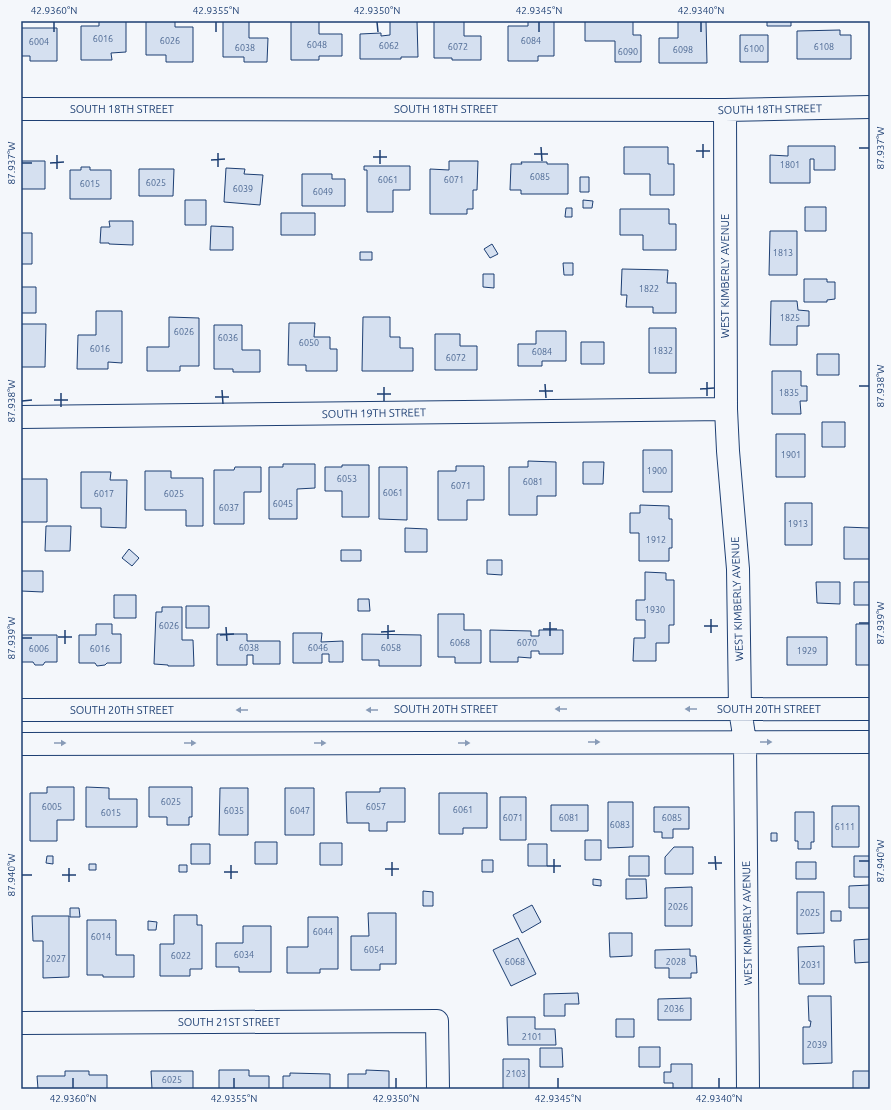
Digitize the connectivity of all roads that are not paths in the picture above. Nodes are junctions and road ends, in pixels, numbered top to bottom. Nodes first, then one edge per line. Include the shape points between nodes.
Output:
1 (870, 106) edge
2 (21, 109) edge
3 (725, 110) junction
4 (726, 409) junction
5 (21, 417) edge
6 (740, 709) junction
7 (870, 709) edge
8 (21, 710) edge
9 (745, 742) junction
10 (870, 742) edge
11 (21, 744) edge
12 (21, 1023) edge
13 (438, 1089) edge
14 (748, 1089) edge

1 - 3 street, SOUTH 18TH STREET
2 - 3 street, SOUTH 18TH STREET
3 - 4 street, WEST KIMBERLY AVENUE
4 - 5 street, SOUTH 19TH STREET
4 - 6 street, WEST KIMBERLY AVENUE via 738,569
6 - 7 street, SOUTH 20TH STREET
6 -> 8 street, SOUTH 20TH STREET
6 - 9 street, WEST KIMBERLY AVENUE
9 -> 10 street
11 -> 9 street
9 - 14 street, WEST KIMBERLY AVENUE
12 - 13 street, SOUTH 21ST STREET via 437,1021

